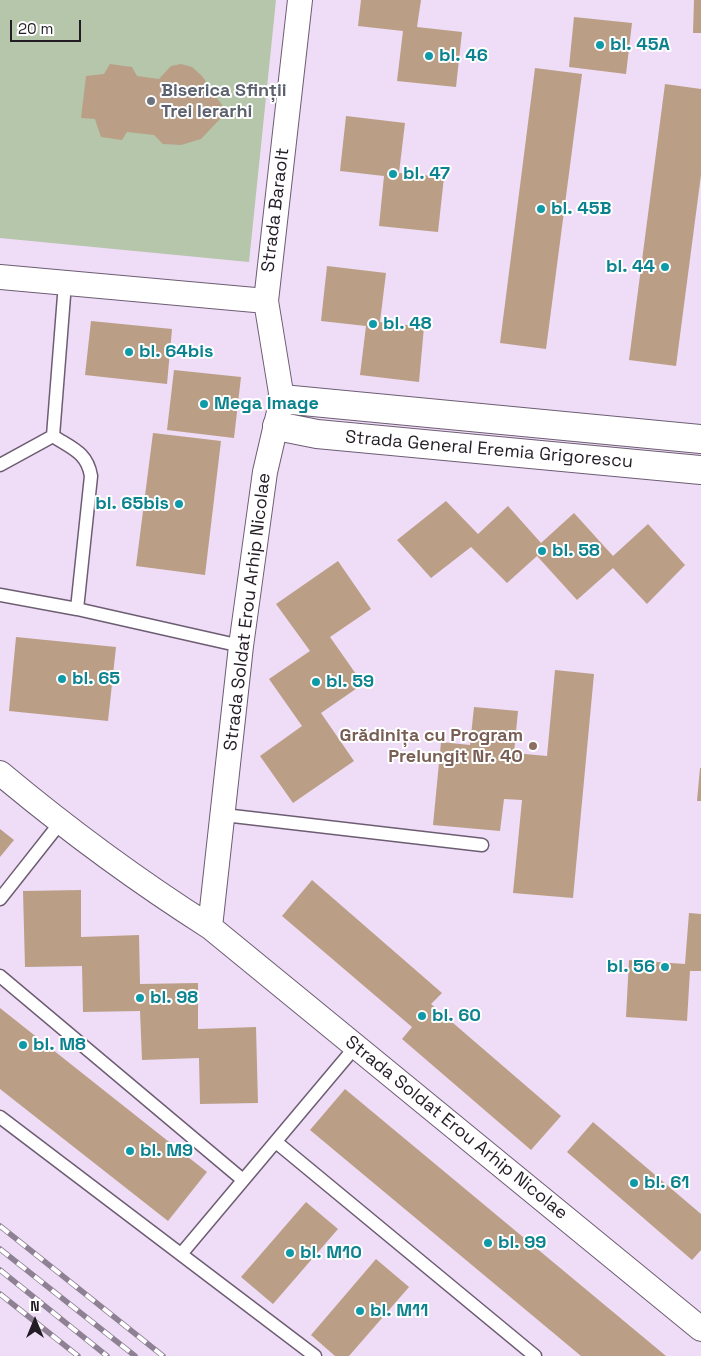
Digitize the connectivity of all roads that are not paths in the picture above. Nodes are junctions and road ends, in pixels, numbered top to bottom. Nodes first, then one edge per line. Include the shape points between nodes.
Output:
1 (300, 0) edge
2 (0, 277) edge
3 (66, 284) junction
4 (266, 300) junction
5 (282, 399) junction
6 (277, 426) junction
7 (52, 436) junction
8 (701, 439) edge
9 (0, 465) edge
10 (701, 470) edge
11 (0, 595) edge
12 (77, 609) junction
13 (242, 646) junction
14 (0, 773) edge
15 (224, 815) junction
16 (60, 823) junction
17 (482, 845) dead end
18 (0, 899) edge
19 (210, 927) junction
20 (0, 976) edge
21 (356, 1046) junction
22 (0, 1117) edge
23 (276, 1142) junction
24 (243, 1180) junction
25 (182, 1253) junction
26 (701, 1329) edge
27 (315, 1356) edge
28 (535, 1356) edge

1 - 4 street, Strada Baraolt
2 - 3 street
3 - 4 street
3 - 7 lane
4 - 5 street, Strada Soldat Erou Arhip Nicolae
5 - 6 street, Strada Soldat Erou Arhip Nicolae
5 - 8 street, Strada General Eremia Grigorescu
6 - 10 street, Strada General Eremia Grigorescu via 318,434
6 - 13 street, Strada Soldat Erou Arhip Nicolae via 268,451
7 - 9 lane
7 - 12 lane via 89,462 91,476
11 - 12 lane
12 - 13 lane
13 - 15 street, Strada Soldat Erou Arhip Nicolae
14 - 16 street, Strada Soldat Erou Arhip Nicolae
15 - 17 lane
15 - 19 street, Strada Soldat Erou Arhip Nicolae
16 - 18 lane
16 - 19 street, Strada Soldat Erou Arhip Nicolae
19 - 21 street, Strada Soldat Erou Arhip Nicolae
20 - 24 lane
21 - 23 lane
21 - 26 street, Strada Soldat Erou Arhip Nicolae
22 - 25 lane
23 - 24 lane
23 - 28 lane
24 - 25 lane
25 - 27 lane

